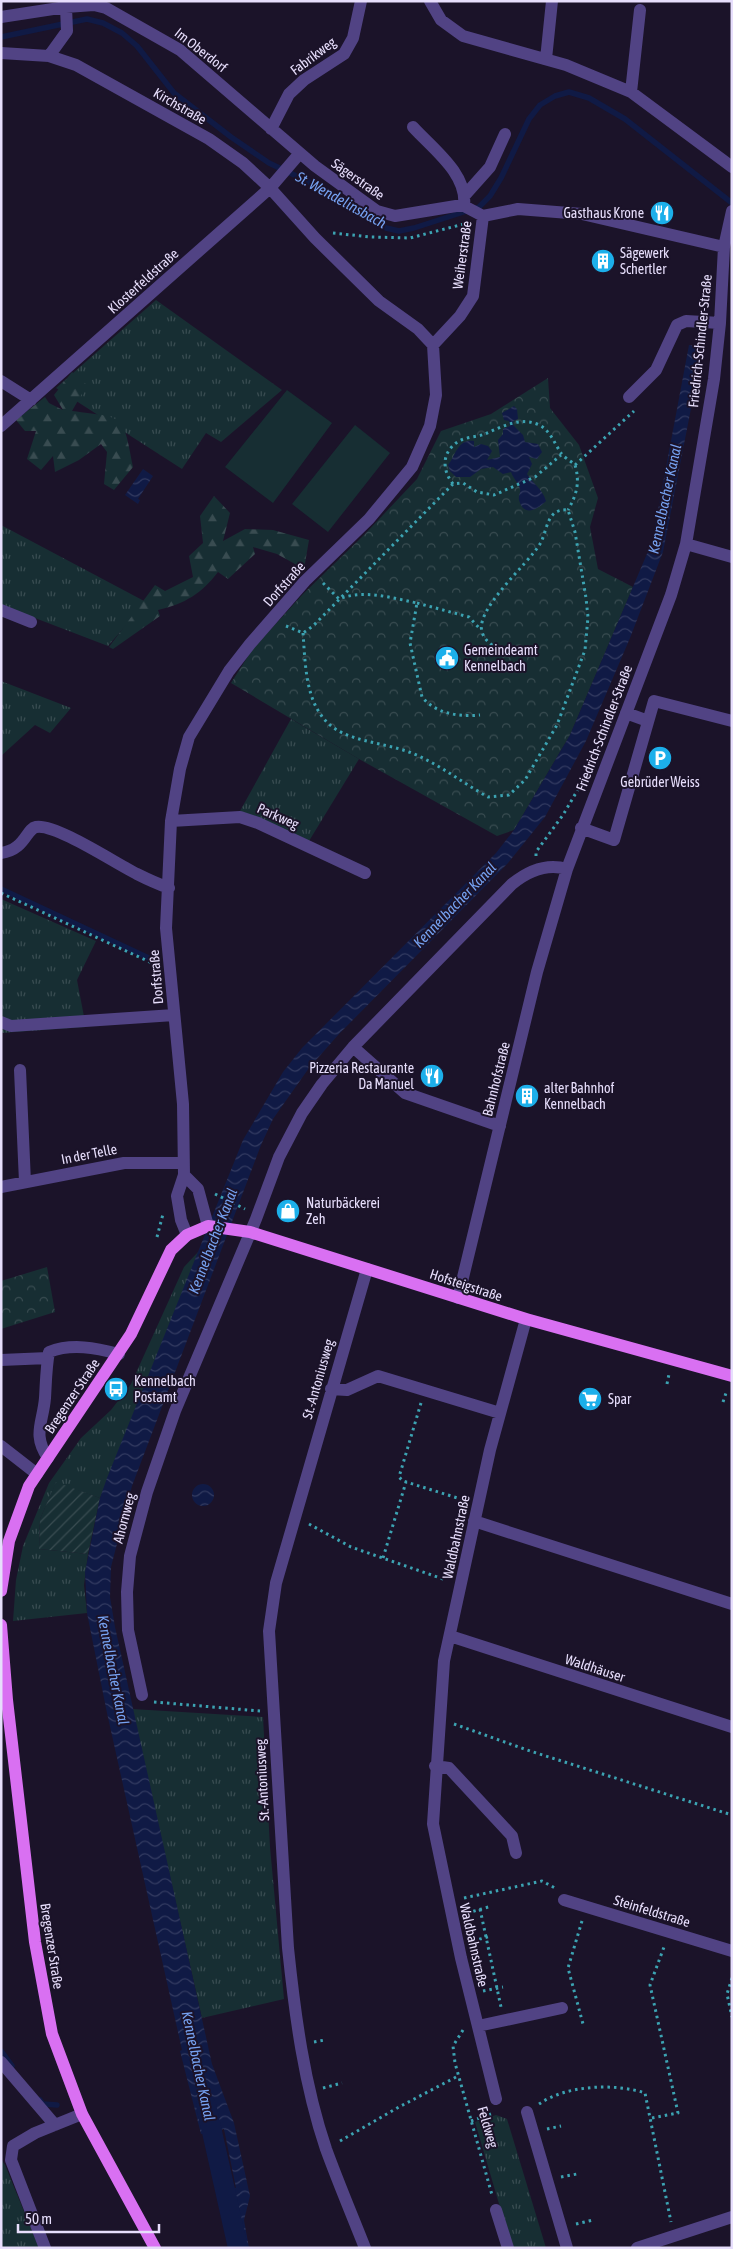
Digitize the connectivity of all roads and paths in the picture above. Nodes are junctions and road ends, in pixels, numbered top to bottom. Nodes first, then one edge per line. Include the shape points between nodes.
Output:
1 (361, 1) edge
2 (430, 1) edge
3 (552, 1) edge
4 (108, 4) edge
5 (640, 10) dead end
6 (67, 12) junction
7 (1, 16) edge
8 (1, 53) edge
9 (49, 56) junction
10 (546, 60) junction
11 (631, 92) junction
12 (413, 127) dead end
13 (271, 128) junction
14 (505, 134) dead end
15 (297, 157) junction
16 (732, 167) edge
17 (273, 185) junction
18 (465, 201) junction
19 (480, 214) junction
20 (731, 214) edge
21 (724, 247) junction
22 (720, 323) junction
23 (433, 345) junction
24 (1, 381) edge
25 (629, 398) dead end
26 (31, 400) junction
27 (1, 426) edge
28 (561, 455) junction
29 (453, 484) junction
30 (568, 510) junction
31 (686, 544) junction
32 (732, 557) edge
33 (313, 573) junction
34 (339, 599) junction
35 (417, 603) junction
36 (1, 610) edge
37 (273, 618) junction
38 (31, 622) dead end
39 (482, 631) junction
40 (303, 633) junction
41 (495, 647) dead end
42 (626, 713) junction
43 (480, 715) dead end
44 (648, 721) junction
45 (732, 721) edge
46 (563, 816) dead end
47 (172, 821) junction
48 (582, 828) junction
49 (1, 853) edge
50 (537, 869) junction
51 (567, 870) junction
52 (365, 873) dead end
53 (169, 888) junction
54 (1, 893) edge
55 (169, 966) junction
56 (174, 1015) junction
57 (1, 1022) edge
58 (353, 1047) junction
59 (20, 1070) dead end
60 (500, 1126) junction
61 (184, 1169) junction
62 (25, 1182) junction
63 (1, 1187) edge
64 (218, 1196) dead end
65 (240, 1208) dead end
66 (208, 1226) junction
67 (250, 1232) junction
68 (190, 1233) junction
69 (367, 1269) junction
70 (458, 1298) junction
71 (526, 1319) junction
72 (119, 1354) junction
73 (48, 1358) junction
74 (1, 1360) edge
75 (669, 1373) dead end
76 (732, 1376) edge
77 (667, 1384) dead end
78 (331, 1389) junction
79 (727, 1389) dead end
80 (425, 1391) junction
81 (723, 1402) dead end
82 (500, 1414) junction
83 (1, 1446) edge
84 (48, 1458) junction
85 (37, 1474) junction
86 (406, 1482) junction
87 (478, 1504) junction
88 (293, 1520) junction
89 (474, 1521) junction
90 (383, 1558) junction
91 (460, 1585) junction
92 (1, 1591) edge
93 (732, 1604) edge
94 (1, 1625) edge
95 (450, 1636) junction
96 (142, 1695) joint
97 (273, 1713) junction
98 (439, 1719) junction
99 (732, 1728) edge
100 (436, 1766) junction
101 (732, 1815) edge
102 (516, 1852) dead end
103 (564, 1900) joint
104 (449, 1901) junction
105 (492, 1906) dead end
106 (587, 1906) junction
107 (480, 1909) junction
108 (452, 1916) junction
109 (669, 1932) junction
110 (732, 1952) edge
111 (732, 1978) edge
112 (562, 2008) dead end
113 (732, 2017) edge
114 (504, 2021) junction
115 (583, 2024) dead end
116 (478, 2026) junction
117 (1, 2062) edge
118 (458, 2076) junction
119 (496, 2099) dead end
120 (527, 2112) joint
121 (82, 2114) junction
122 (652, 2118) junction
123 (55, 2125) junction
124 (326, 2149) junction
125 (496, 2210) joint
126 (732, 2217) edge
127 (674, 2236) junction
128 (45, 2248) edge
129 (155, 2248) edge
130 (365, 2248) edge
131 (508, 2248) edge
132 (567, 2248) edge
133 (637, 2248) edge

1 - 13 street, Fabrikweg via 353,38 344,54 289,94
2 - 10 street via 441,20 464,36
3 - 10 street
4 - 6 street, Im Oberdorf
4 - 13 street, Im Oberdorf via 180,50
5 - 11 street
6 - 7 street, Im Oberdorf
6 - 9 street via 67,30
8 - 9 street, Kirchstraße
9 - 17 street, Kirchstraße via 76,65 209,139
10 - 11 street
11 - 16 street
12 - 18 street via 459,177
13 - 15 street, Im Oberdorf
14 - 18 street via 490,167
15 - 17 street, Klosterfeldstraße
15 - 18 street, Sägerstraße via 377,211 395,216
17 - 23 street, Kirchstraße via 315,238 379,301
17 - 26 street, Klosterfeldstraße
18 - 19 street
19 - 21 street via 518,209 582,214
19 - 23 street, Weiherstraße via 473,296 460,316
20 - 21 street, Friedrich-Schindler-Straße
21 - 22 street, Friedrich-Schindler-Straße
22 - 25 street via 686,321 676,325 656,370
22 - 31 street, Friedrich-Schindler-Straße via 713,386
23 - 33 street, Dorfstraße via 436,395 430,426 412,467 369,519
24 - 26 street
26 - 27 street, Klosterfeldstraße
28 - 29 path via 535,477 509,490 486,495 463,483
28 - 29 path via 557,444 539,425 515,422 460,440 450,449 445,461 445,474
28 - 30 path via 575,465 579,483
29 - 34 path
30 - 39 path via 561,509 551,515 539,545 482,619
30 - 40 path via 586,598 585,650 543,753 525,780 509,795 488,797 424,758 337,731 326,722 310,695
31 - 32 street
31 - 42 street, Friedrich-Schindler-Straße via 671,595
33 - 34 path
33 - 37 street, Dorfstraße
34 - 35 path via 361,594
34 - 40 path
35 - 39 path via 469,617
35 - 43 path via 410,643 422,697 449,714 462,717
36 - 38 street
37 - 40 path
37 - 47 street, Dorfstraße via 230,671 189,737
39 - 41 path
42 - 44 street
42 - 48 street, Friedrich-Schindler-Straße
44 - 45 street via 654,701
44 - 48 street via 614,840
46 - 50 path via 536,852
47 - 52 street, Parkweg via 240,817
47 - 53 street, Dorfstraße
48 - 51 street, Friedrich-Schindler-Straße
49 - 53 street via 11,852 19,846 31,830 46,828
50 - 51 street via 560,867
50 - 58 street via 512,884
51 - 60 street, Bahnhofstraße
53 - 55 street, Dorfstraße via 166,928
54 - 55 path via 156,965
55 - 56 street, Dorfstraße
56 - 57 street, Dorfstraße via 11,1026
56 - 61 street, Dorfstraße via 183,1104
58 - 60 street via 404,1093
58 - 67 street via 302,1113 279,1157
59 - 62 street
60 - 70 street, Bahnhofstraße
61 - 62 street, In der Telle via 124,1162
61 - 66 street via 198,1189
61 - 68 street, Dorfstraße via 177,1196 181,1220
62 - 63 street, In der Telle
64 - 65 path
66 - 67 main road, Hofsteigstraße
66 - 68 main road, Hofsteigstraße
67 - 69 main road, Hofsteigstraße
67 - 96 street, Ahornweg via 174,1411 130,1556 128,1630
68 - 72 main road, Bregenzer Straße via 172,1250 132,1334
69 - 70 main road, Hofsteigstraße
69 - 78 street, St.-Antoniusweg
70 - 71 main road, Hofsteigstraße
71 - 76 main road, Hofsteigstraße
71 - 82 street, Waldbahnstraße
72 - 73 street via 95,1348 61,1347 49,1352
72 - 84 main road, Bregenzer Straße
73 - 74 street
73 - 84 street via 45,1400 38,1426 42,1448
75 - 77 path
78 - 80 street via 347,1390 378,1376
78 - 88 street, St.-Antoniusweg
79 - 81 path
80 - 82 street
80 - 86 path via 399,1477
82 - 87 street, Waldbahnstraße
83 - 85 street
84 - 85 main road, Bregenzer Straße
85 - 92 main road, Bregenzer Straße via 29,1486 9,1541
86 - 87 path
86 - 90 path
87 - 89 street, Waldbahnstraße
88 - 90 path via 319,1528 351,1547
88 - 97 street, St.-Antoniusweg via 271,1605
89 - 91 street, Waldbahnstraße
89 - 93 street
90 - 91 path
91 - 95 street, Waldbahnstraße
94 - 121 main road, Bregenzer Straße via 35,1942 52,2034
95 - 98 street, Waldbahnstraße via 444,1661
95 - 99 street, Waldhäuser
96 - 97 path via 151,1702
97 - 124 street, St.-Antoniusweg via 293,1997 310,2091
98 - 100 street, Waldbahnstraße
98 - 101 path
100 - 102 street via 449,1768 455,1774 512,1836
100 - 104 street, Waldbahnstraße via 432,1824
103 - 104 path via 556,1888 542,1881
103 - 106 street, Steinfeldstraße
104 - 108 street, Waldbahnstraße
105 - 107 path
106 - 109 street, Steinfeldstraße
106 - 115 path via 568,1968
107 - 108 path
107 - 114 path
108 - 116 street, Waldbahnstraße
109 - 110 street, Steinfeldstraße
109 - 122 path via 650,1985 678,2113
111 - 113 path via 727,1994
112 - 114 street
114 - 116 street
116 - 118 path, Feldweg via 464,2030 453,2046
116 - 119 street, Waldbahnstraße
117 - 123 street
118 - 124 path
118 - 125 path, Feldweg
120 - 122 path via 549,2097 607,2086 646,2093
120 - 132 street
121 - 123 street
121 - 129 main road, Bregenzer Straße
122 - 127 path
123 - 128 street via 13,2146 11,2160
124 - 130 street, St.-Antoniusweg
125 - 131 street
126 - 127 street
127 - 133 street

